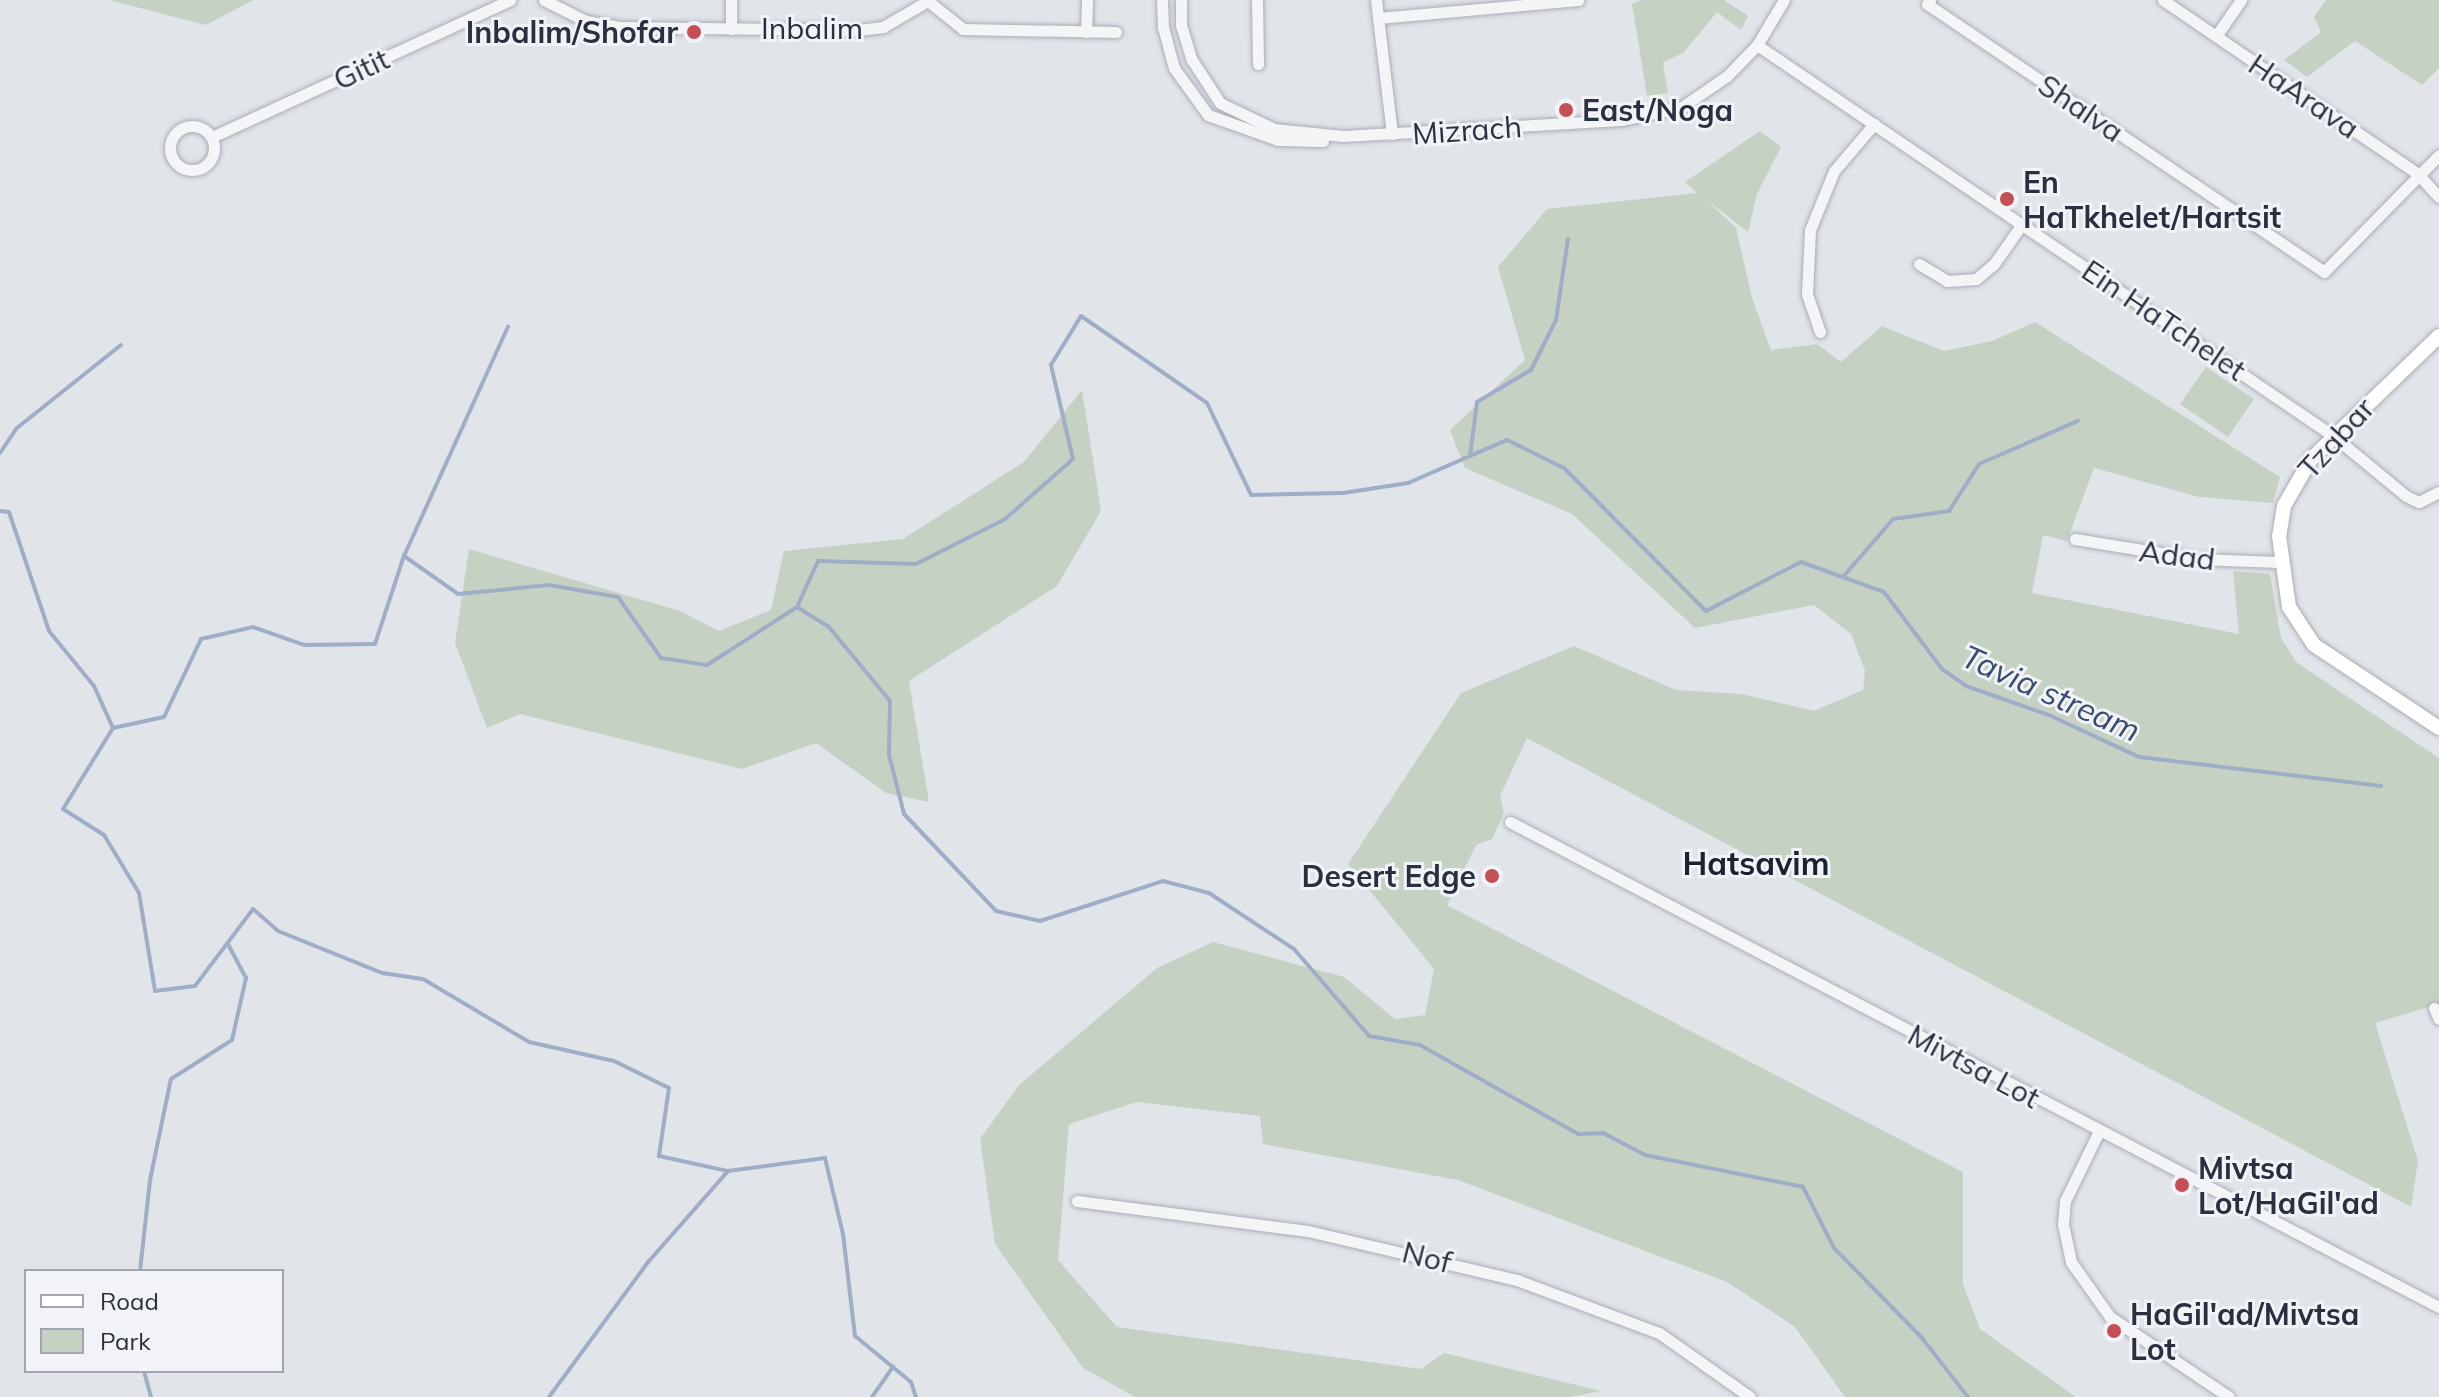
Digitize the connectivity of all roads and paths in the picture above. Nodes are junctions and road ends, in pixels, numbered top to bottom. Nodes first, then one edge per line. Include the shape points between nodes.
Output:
1 (510, 0) edge
2 (544, 0) edge
3 (731, 0) edge
4 (928, 0) edge
5 (1087, 0) edge
6 (1162, 0) edge
7 (1181, 0) edge
8 (1257, 0) edge
9 (1376, 0) edge
10 (1578, 0) edge
11 (1784, 0) edge
12 (1930, 0) edge
13 (2163, 0) edge
14 (2241, 0) edge
15 (1499, 4) edge
16 (1378, 18) junction
17 (731, 29) junction
18 (1086, 32) junction
19 (1116, 32) dead end
20 (2216, 36) junction
21 (1757, 45) junction
22 (1258, 64) dead end
23 (1874, 124) junction
24 (1392, 134) junction
25 (212, 137) junction
26 (2439, 155) edge
27 (2418, 174) junction
28 (2439, 197) edge
29 (2022, 224) junction
30 (1919, 264) dead end
31 (1820, 332) dead end
32 (2439, 336) edge
33 (2332, 435) junction
34 (2439, 492) edge
35 (2075, 539) dead end
36 (2279, 562) junction
37 (2439, 728) edge
38 (1510, 822) dead end
39 (2099, 1131) junction
40 (1077, 1201) dead end
41 (2439, 1307) edge
42 (1750, 1397) edge
43 (2229, 1397) edge

1 - 25 street, Gitit
2 - 17 street, Inbalim via 601,25
3 - 17 street
4 - 17 street, Inbalim via 883,27
4 - 18 street, Inbalim via 963,29
5 - 18 street
6 - 24 street, Mizrach via 1174,68 1208,115 1278,140
7 - 24 street, Mizrach via 1192,60 1208,88 1233,113 1305,135
8 - 22 street
9 - 16 street
10 - 15 street
11 - 21 street, Mizrach
12 - 27 street, Shalva via 1927,4 2324,272
13 - 20 street, HaArava
14 - 20 street
15 - 16 street
16 - 24 street
18 - 19 street, Inbalim
20 - 27 street, HaArava
21 - 23 street, Ein HaTchelet
21 - 24 street, Mizrach via 1703,95 1654,115
23 - 29 street, Ein HaTchelet
23 - 31 street via 1834,171 1810,230 1807,294
25 - 25 street via 200,127 185,127 173,136 172,158 182,168 203,168 215,151
26 - 27 street
27 - 28 street, HaArava
29 - 30 street via 1994,264 1976,279 1947,281
29 - 33 street, Ein HaTchelet
32 - 33 street, Tzabar
33 - 34 street, Ein HaTchelet via 2406,496 2419,502
33 - 36 street, Tzabar via 2295,482 2284,506
35 - 36 street, Adad via 2197,559
36 - 37 street, Tzabar via 2289,607 2314,645
38 - 39 street, Mivtsa Lot
39 - 41 street, Mivtsa Lot
39 - 43 street via 2065,1201 2063,1224 2071,1262 2110,1317
40 - 42 street, Nof via 1308,1231 1529,1284 1659,1333

